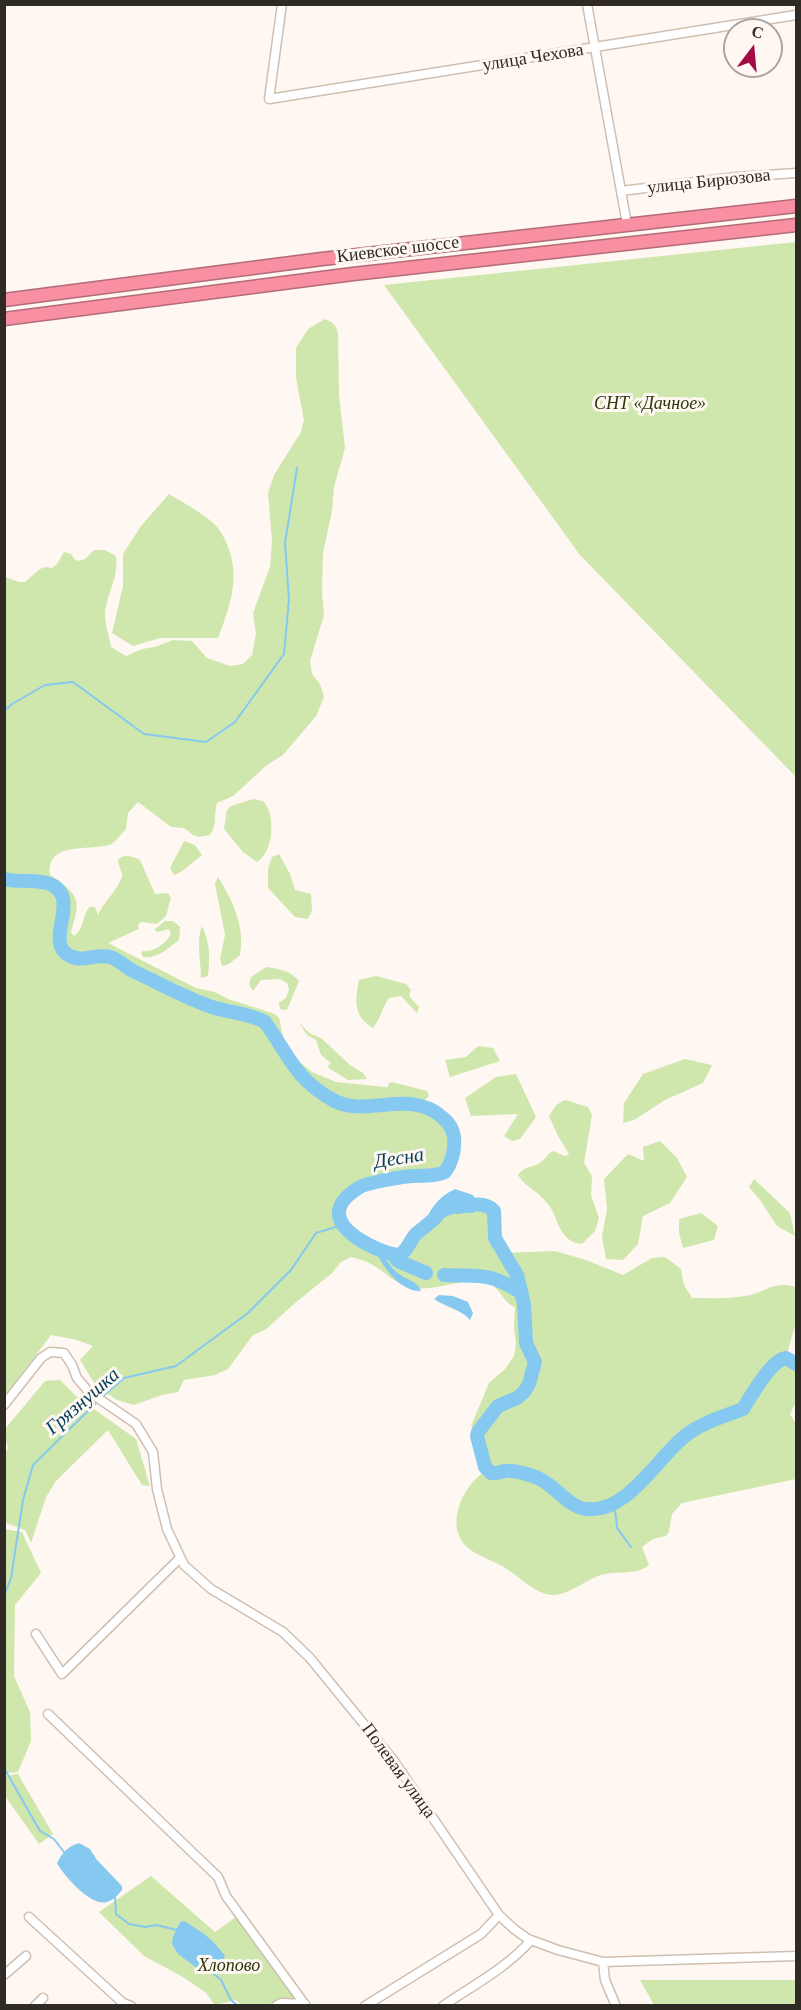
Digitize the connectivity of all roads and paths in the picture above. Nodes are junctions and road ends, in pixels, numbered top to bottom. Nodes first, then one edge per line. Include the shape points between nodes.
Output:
1 (282, 4) edge
2 (588, 4) edge
3 (796, 15) edge
4 (595, 49) junction
5 (796, 173) edge
6 (621, 191) junction
7 (796, 206) edge
8 (627, 224) junction
9 (796, 225) edge
10 (4, 300) edge
11 (4, 320) edge
12 (4, 1405) edge
13 (180, 1558) junction
14 (36, 1634) dead end
15 (48, 1714) dead end
16 (499, 1915) junction
17 (28, 1917) dead end
18 (531, 1940) junction
19 (26, 1956) dead end
20 (796, 1956) edge
21 (603, 1962) junction
22 (4, 1975) edge
23 (43, 1998) dead end
24 (125, 2005) edge
25 (306, 2005) edge
26 (35, 2006) edge
27 (276, 2006) edge
28 (365, 2006) edge
29 (443, 2006) edge
30 (616, 2006) edge

1 - 4 street, улица Чехова via 269,99
2 - 4 street
3 - 4 street, улица Чехова
4 - 6 street
5 - 6 street, улица Бирюзова
6 - 8 street
7 - 8 highway, Киевское шоссе
8 - 10 highway, Киевское шоссе
9 - 11 highway, Киевское шоссе via 394,268
12 - 13 street, Полевая улица via 41,1358 50,1352 64,1353 76,1378 89,1392 136,1424 153,1452 167,1529
13 - 14 street via 62,1674
13 - 16 street, Полевая улица via 211,1589 283,1632 310,1658 394,1761
15 - 25 street via 218,1877 226,1896
16 - 18 street, Полевая улица
16 - 28 street via 481,1934
17 - 24 street
18 - 21 street, Полевая улица
18 - 29 street
19 - 22 street
20 - 21 street, Полевая улица
21 - 30 street via 605,1980
23 - 26 street
25 - 27 street

